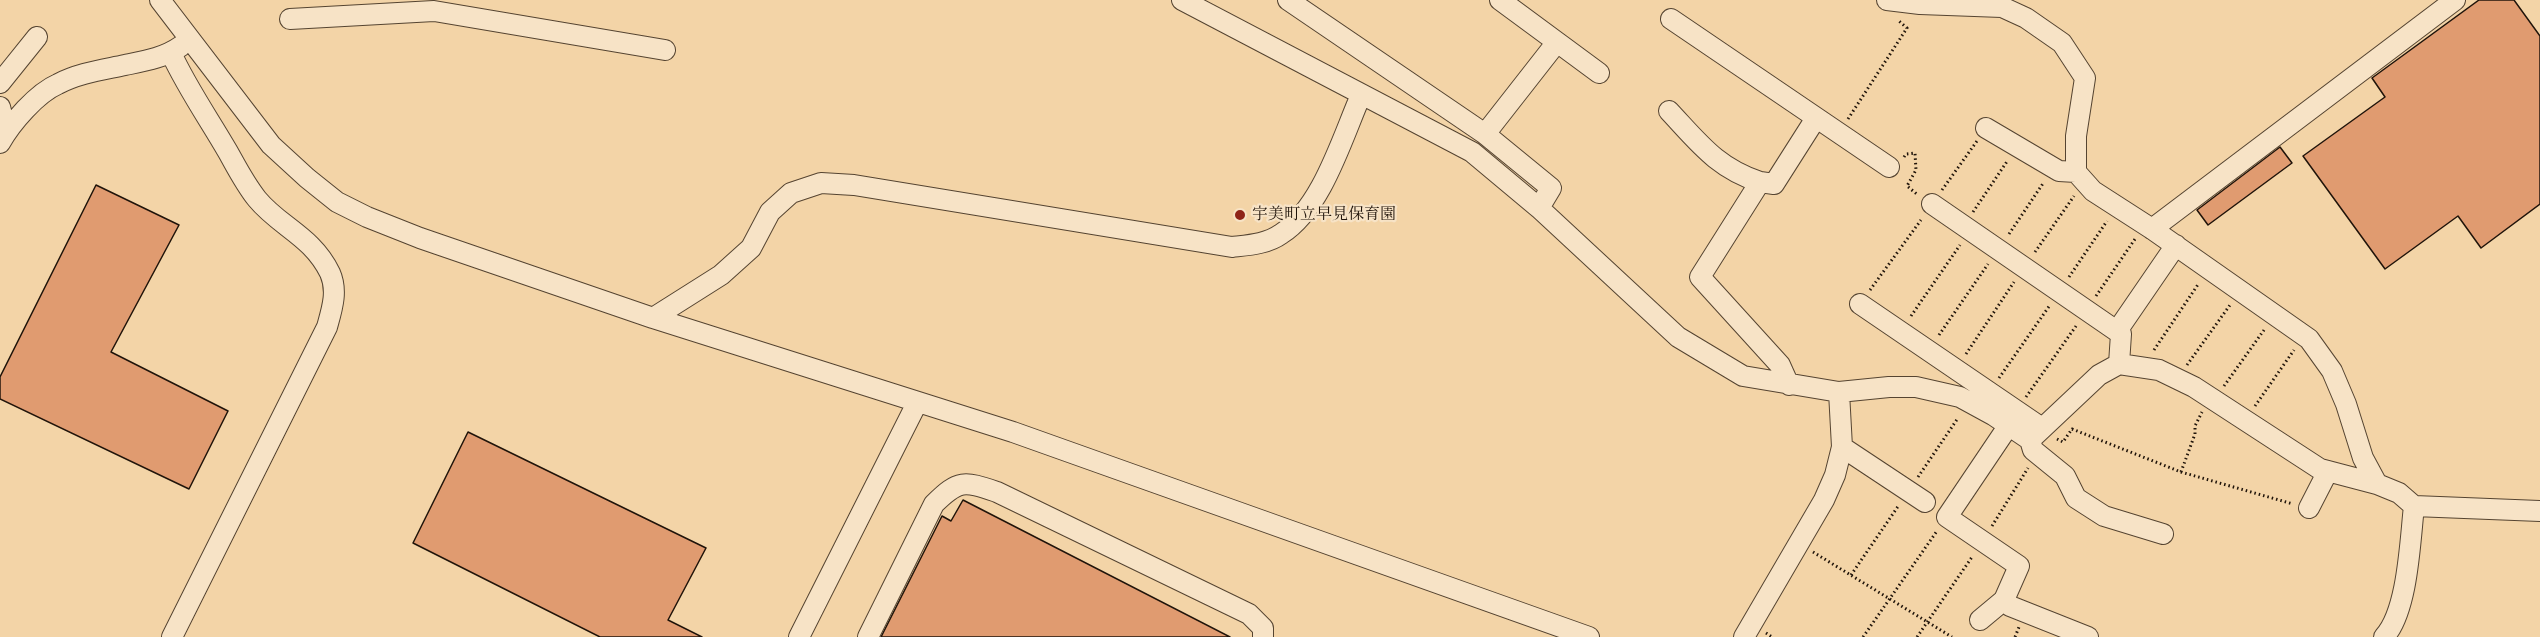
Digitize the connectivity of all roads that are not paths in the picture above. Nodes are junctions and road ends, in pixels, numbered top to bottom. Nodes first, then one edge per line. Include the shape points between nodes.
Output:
1 (160, 0) edge
2 (1182, 0) edge
3 (1288, 0) edge
4 (1500, 0) edge
5 (2455, 0) edge
6 (2004, 4) edge
7 (435, 5) edge
8 (1890, 8) edge
9 (290, 19) dead end
10 (1671, 19) dead end
11 (37, 37) dead end
12 (190, 38) junction
13 (1557, 42) junction
14 (666, 50) dead end
15 (171, 53) junction
16 (1599, 73) dead end
17 (0, 83) edge
18 (1360, 95) junction
19 (0, 107) edge
20 (1669, 111) dead end
21 (1816, 118) junction
22 (0, 119) edge
23 (1986, 128) road end
24 (1485, 134) junction
25 (0, 143) edge
26 (1889, 167) road end
27 (2080, 177) junction
28 (1761, 182) junction
29 (1932, 204) road end
30 (1539, 208) junction
31 (2148, 226) junction
32 (2176, 245) junction
33 (1860, 304) road end
34 (653, 318) junction
35 (2117, 331) junction
36 (2119, 364) junction
37 (1789, 386) junction
38 (1839, 392) junction
39 (917, 403) junction
40 (2013, 418) junction
41 (2036, 437) junction
42 (1842, 447) junction
43 (2328, 471) junction
44 (2377, 484) junction
45 (1917, 497) road end
46 (2414, 506) junction
47 (2309, 508) road end
48 (2540, 511) edge
49 (2163, 534) dead end
50 (2004, 600) junction
51 (1980, 620) dead end
52 (172, 637) edge
53 (799, 637) edge
54 (868, 637) edge
55 (1263, 637) edge
56 (1589, 637) edge
57 (1744, 637) edge
58 (2088, 637) edge
59 (2384, 637) edge

1 - 12 street
2 - 18 street
3 - 24 street
4 - 13 street
5 - 31 street
6 - 8 street
6 - 27 street via 2062,42 2085,78 2076,136
7 - 9 street
7 - 14 street
10 - 21 street
11 - 17 street
12 - 15 street
12 - 34 street via 271,145 337,202 420,238
13 - 16 street
13 - 24 street
15 - 25 street via 56,84 28,107
15 - 52 street via 258,200 319,256 330,275 335,298 327,327
18 - 30 street via 1472,152
18 - 34 street via 1304,215 1281,235 1257,244 1232,247 854,185 821,183 791,193 770,212 751,248 722,275
19 - 22 street
20 - 28 street via 1711,157 1744,177
21 - 26 street
21 - 28 street via 1774,184
23 - 27 street via 2053,168
24 - 30 street via 1551,188
27 - 31 street via 2093,191
28 - 37 street via 1700,277 1780,365
29 - 35 street
30 - 37 street via 1678,337 1743,376
31 - 32 street
32 - 35 street
32 - 44 street via 2305,336 2332,371 2363,458
33 - 40 street via 1989,392
34 - 39 street
35 - 36 street via 2121,334
36 - 41 street via 2099,375
36 - 43 street via 2159,370 2178,379
37 - 38 street
38 - 40 street via 1916,387 1960,397
38 - 42 street
39 - 53 street
39 - 56 street via 1013,432
40 - 41 street
40 - 50 street via 1947,517 2019,566
41 - 49 street via 2076,498 2104,516
42 - 45 street
42 - 57 street via 1824,500
43 - 44 street
43 - 47 street
44 - 46 street via 2399,493
46 - 48 street
46 - 59 street via 2401,604
50 - 51 street
50 - 58 street via 2010,606
54 - 55 street via 934,504 950,488 969,483 997,492 1249,614 1263,628

